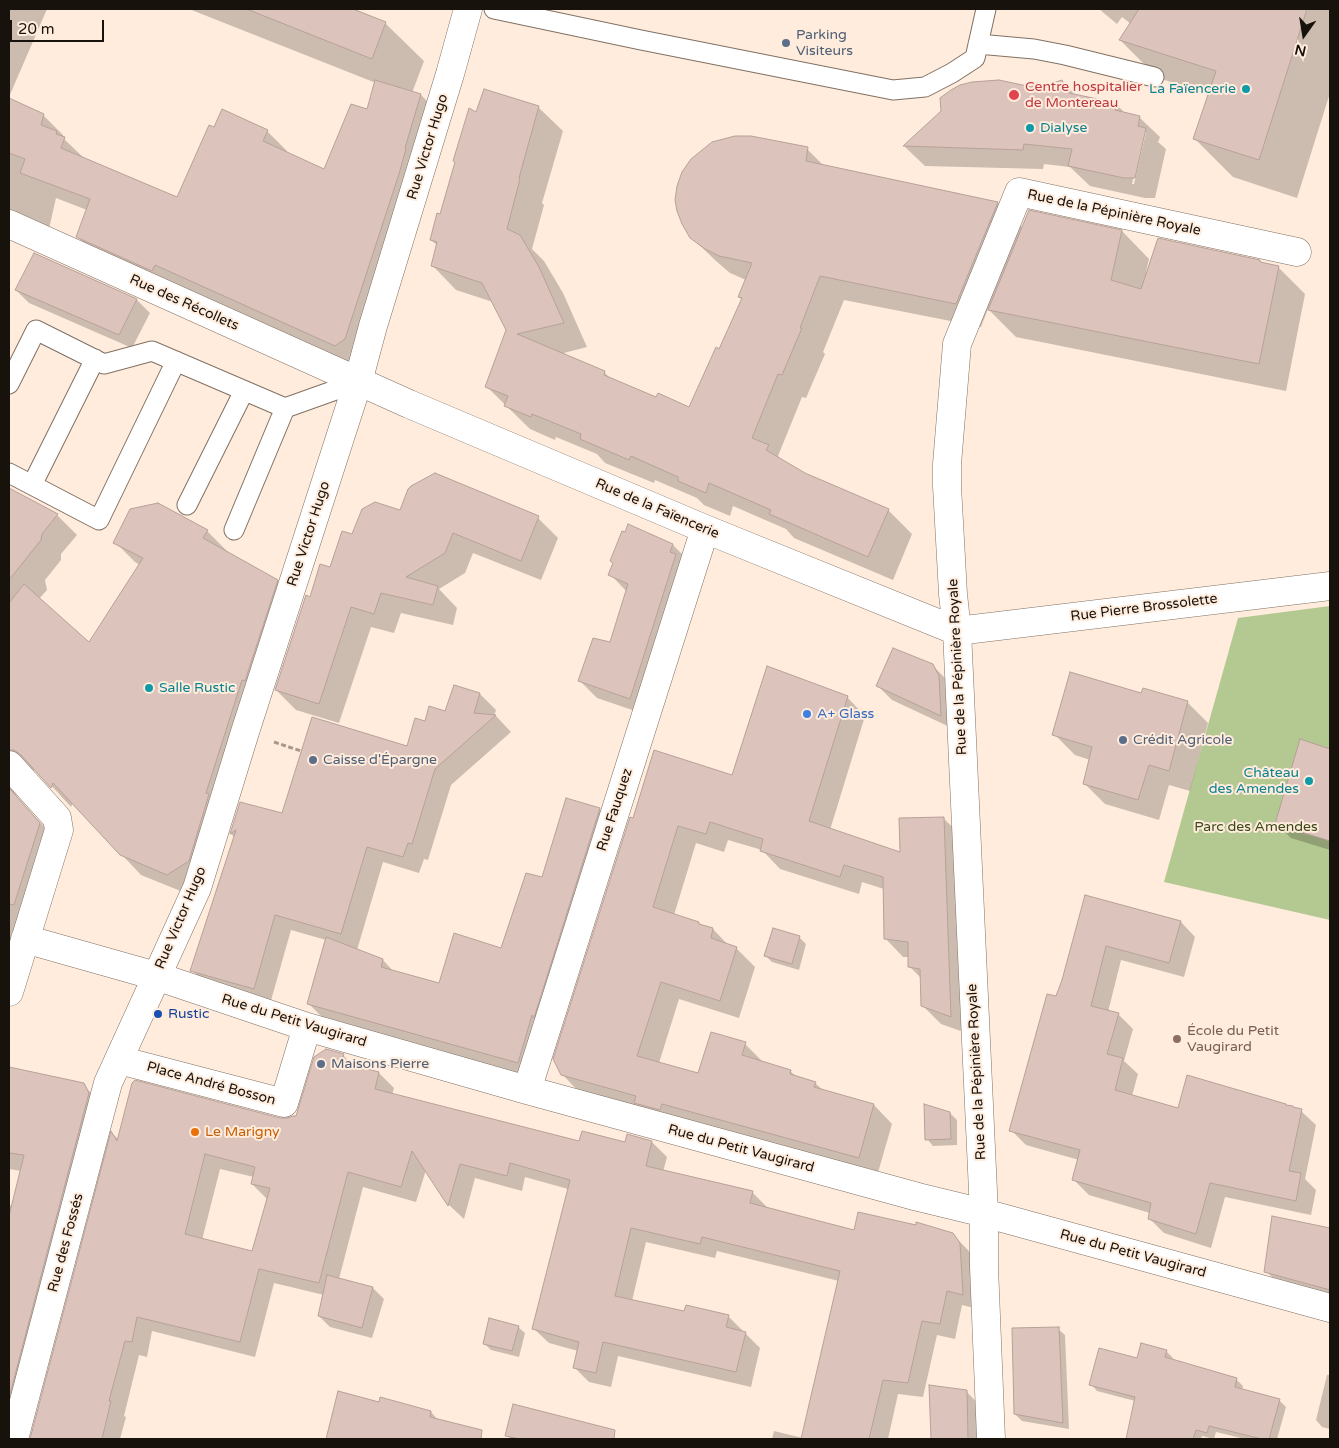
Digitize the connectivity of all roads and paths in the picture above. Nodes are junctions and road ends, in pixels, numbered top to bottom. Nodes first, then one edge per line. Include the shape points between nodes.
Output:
1 (468, 9) edge
2 (494, 9) edge
3 (986, 9) edge
4 (978, 44) junction
5 (1154, 77) dead end
6 (9, 224) edge
7 (1297, 252) dead end
8 (95, 359) junction
9 (176, 361) junction
10 (358, 382) junction
11 (9, 384) edge
12 (244, 391) junction
13 (285, 408) junction
14 (9, 473) edge
15 (32, 485) junction
16 (187, 505) dead end
17 (234, 530) dead end
18 (705, 530) junction
19 (1330, 586) edge
20 (957, 631) junction
21 (286, 746) dead end
22 (301, 751) dead end
23 (9, 765) edge
24 (26, 939) junction
25 (156, 976) junction
26 (9, 992) edge
27 (307, 1027) junction
28 (121, 1054) junction
29 (527, 1090) junction
30 (984, 1213) junction
31 (1330, 1308) edge
32 (14, 1439) edge
33 (991, 1439) edge

1 - 10 street, Rue Victor Hugo
2 - 4 lane via 893,90 925,87 952,73 975,58
3 - 4 lane
4 - 5 lane via 1034,49
6 - 10 street, Rue des Récollets
7 - 20 street, Rue de la Pépinière Royale via 1019,192 957,344 947,464
8 - 9 lane via 104,364 152,351
8 - 11 lane via 36,330
8 - 15 lane
9 - 12 lane
9 - 15 lane via 99,520
10 - 13 lane
10 - 18 street, Rue de la Faïencerie
10 - 25 street, Rue Victor Hugo via 197,888
12 - 13 lane
12 - 16 lane
13 - 17 lane
14 - 15 lane
18 - 20 street, Rue de la Faïencerie
18 - 29 street, Rue Fauquez
19 - 20 street, Rue Pierre Brossolette
20 - 30 street, Rue de la Pépinière Royale
21 - 22 path
23 - 24 street via 57,818 59,830
24 - 25 street, Rue du Petit Vaugirard
24 - 26 street
25 - 27 street, Rue du Petit Vaugirard
25 - 28 street, Rue Victor Hugo
27 - 28 street, Place André Bosson via 284,1103
27 - 29 street, Rue du Petit Vaugirard
28 - 32 street, Rue des Fossés via 108,1083
29 - 30 street, Rue du Petit Vaugirard
30 - 31 street, Rue du Petit Vaugirard
30 - 33 street, Rue de la Pépinière Royale

